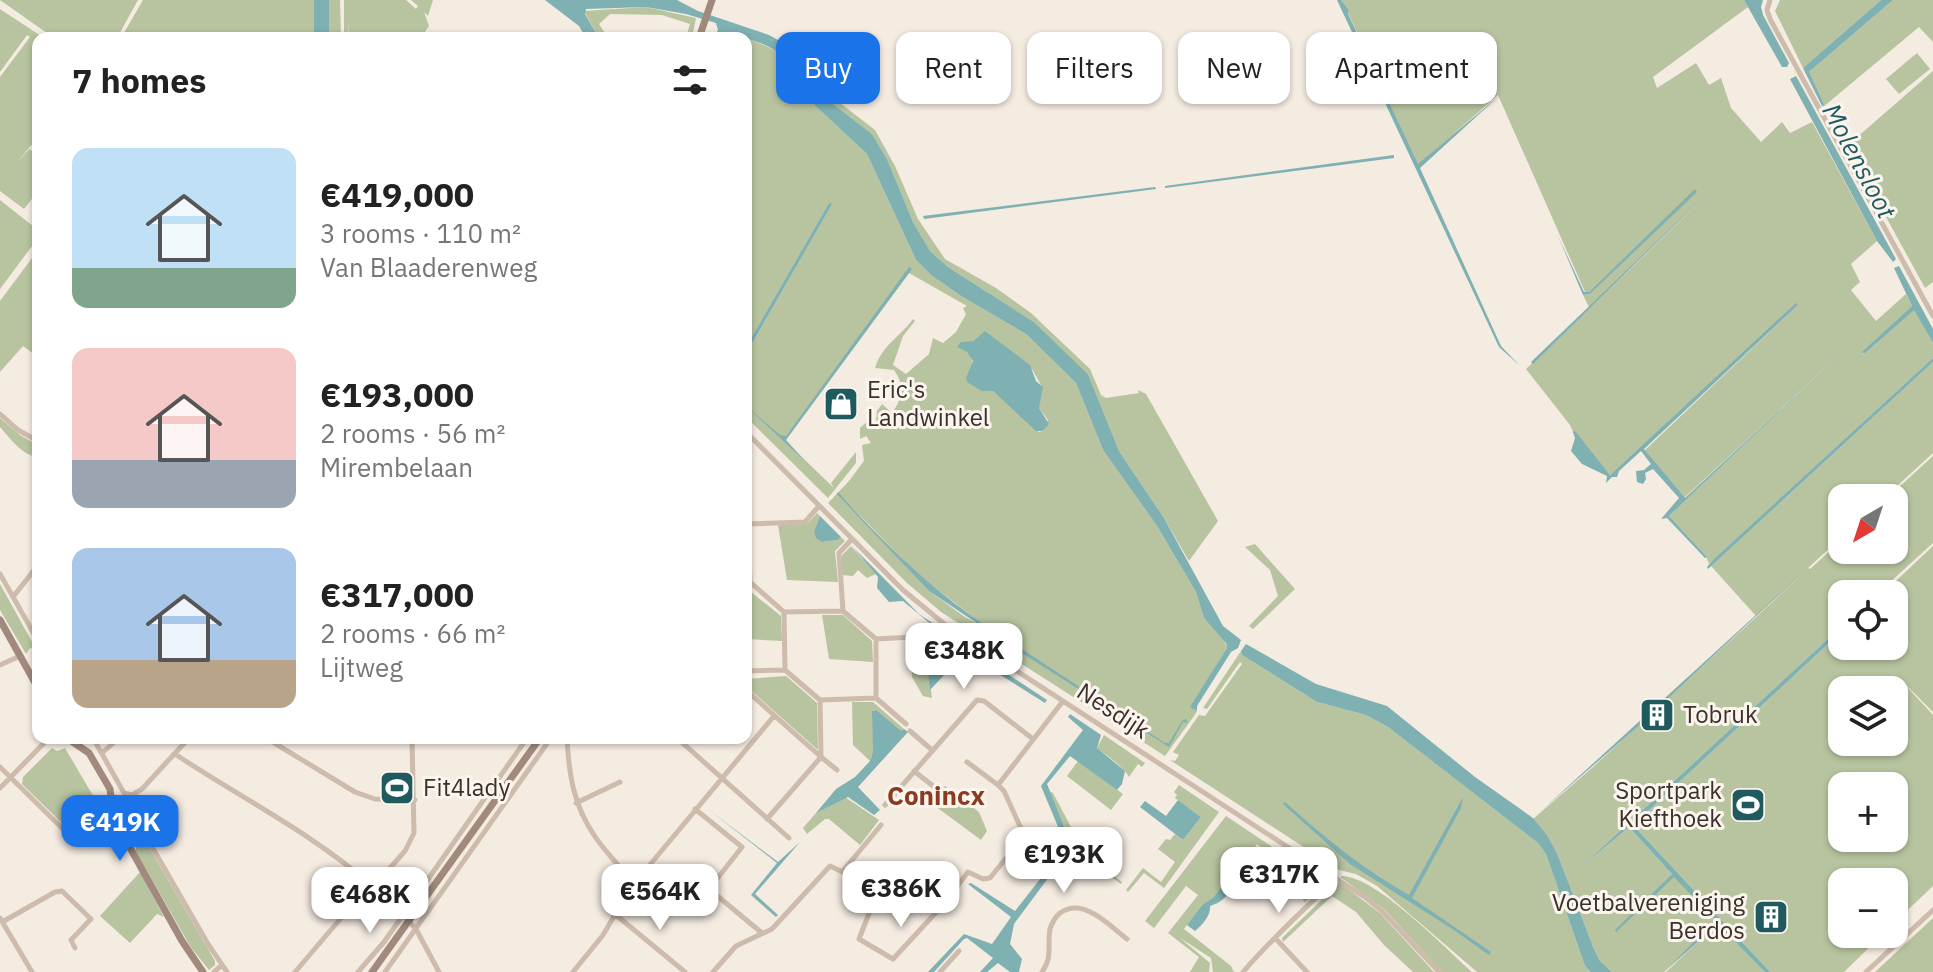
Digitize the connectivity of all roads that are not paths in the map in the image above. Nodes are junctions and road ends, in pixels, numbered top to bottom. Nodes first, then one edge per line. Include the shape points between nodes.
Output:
1 (712, 0) edge
2 (1770, 0) edge
3 (701, 32) edge
4 (1933, 316) edge
5 (0, 414) edge
6 (32, 438) edge
7 (752, 438) edge
8 (819, 506) junction
9 (752, 524) edge
10 (852, 539) junction
11 (32, 573) edge
12 (0, 574) edge
13 (752, 585) edge
14 (13, 597) junction
15 (843, 611) junction
16 (784, 612) junction
17 (0, 620) edge
18 (943, 623) junction
19 (32, 630) edge
20 (876, 639) junction
21 (20, 656) junction
22 (0, 665) edge
23 (785, 670) junction
24 (752, 671) edge
25 (32, 677) edge
26 (752, 696) edge
27 (876, 698) junction
28 (820, 700) junction
29 (1063, 701) junction
30 (774, 716) junction
31 (906, 724) dead end
32 (910, 731) dead end
33 (1033, 739) junction
34 (752, 741) edge
35 (43, 744) edge
36 (76, 744) edge
37 (97, 744) edge
38 (112, 744) edge
39 (184, 744) edge
40 (276, 744) edge
41 (412, 744) edge
42 (523, 744) edge
43 (536, 744) edge
44 (547, 744) edge
45 (568, 744) edge
46 (684, 744) edge
47 (749, 744) edge
48 (932, 750) junction
49 (102, 753) junction
50 (516, 753) junction
51 (175, 754) junction
52 (821, 757) junction
53 (967, 762) dead end
54 (520, 766) junction
55 (0, 767) edge
56 (837, 770) dead end
57 (914, 771) junction
58 (10, 777) junction
59 (720, 777) junction
60 (620, 782) dead end
61 (998, 785) junction
62 (0, 788) edge
63 (937, 789) dead end
64 (415, 800) junction
65 (576, 803) junction
66 (885, 805) dead end
67 (695, 809) junction
68 (95, 817) dead end
69 (767, 819) junction
70 (881, 825) dead end
71 (144, 833) dead end
72 (789, 838) dead end
73 (935, 866) dead end
74 (843, 871) junction
75 (1336, 878) junction
76 (373, 884) junction
77 (630, 884) junction
78 (958, 884) junction
79 (709, 889) junction
80 (698, 903) dead end
81 (1933, 910) edge
82 (616, 915) junction
83 (406, 918) junction
84 (2, 920) edge
85 (416, 929) junction
86 (762, 933) junction
87 (1127, 939) dead end
88 (1276, 939) junction
89 (75, 948) dead end
90 (959, 951) dead end
91 (222, 965) junction
92 (32, 972) edge
93 (203, 972) edge
94 (214, 972) edge
95 (227, 972) edge
96 (295, 972) edge
97 (358, 972) edge
98 (372, 972) edge
99 (385, 972) edge
100 (439, 972) edge
101 (573, 972) edge
102 (685, 972) edge
103 (713, 972) edge
104 (940, 972) edge
105 (1042, 972) edge
106 (1243, 972) edge
107 (1307, 972) edge
108 (1439, 972) edge
109 (1866, 972) edge

1 - 3 street
2 - 4 street via 1770,19
5 - 6 street
7 - 8 street, Nesdijk
8 - 9 street via 805,522
8 - 10 street, Nesdijk
10 - 15 street via 839,553
10 - 18 street, Nesdijk
11 - 14 street
12 - 14 street
13 - 16 street
14 - 19 street
15 - 16 street
15 - 20 street
16 - 23 street
17 - 21 street
18 - 20 street via 932,636
18 - 29 street, Nesdijk
20 - 27 street
21 - 22 street
21 - 25 street
23 - 24 street
23 - 28 street
26 - 30 street
27 - 28 street
27 - 31 street
28 - 52 street
29 - 33 street
29 - 75 street, Nesdijk
30 - 34 street
30 - 52 street
32 - 48 street
33 - 48 street via 977,700
33 - 61 street
35 - 58 street
36 - 93 street via 89,753 110,789 114,819
37 - 49 street
38 - 49 street
39 - 51 street
40 - 64 street via 355,792 375,799
41 - 64 street
42 - 50 street
43 - 54 street
44 - 85 street
45 - 65 street
46 - 59 street
47 - 59 street
48 - 57 street
49 - 51 street via 129,795
50 - 54 street
50 - 83 street
51 - 76 street via 334,853
52 - 56 street
52 - 69 street
53 - 61 street
54 - 83 street
55 - 58 street
57 - 63 street
57 - 66 street
58 - 62 street
58 - 68 street via 68,834 78,835
59 - 67 street
59 - 69 street
60 - 65 street
61 - 78 street via 1022,837 990,878 968,872
64 - 76 street via 411,842
65 - 77 street
67 - 77 street
67 - 79 street via 742,847
69 - 72 street
70 - 74 street
71 - 91 street
73 - 78 street
74 - 78 street via 877,893 859,939 893,959
74 - 86 street via 826,867 772,929
75 - 88 street
75 - 108 street, Nesdijk via 1381,910
76 - 83 street
76 - 96 street
77 - 82 street
79 - 80 street
79 - 86 street
81 - 109 street
82 - 101 street
82 - 102 street
83 - 85 street
83 - 97 street
83 - 98 street
84 - 89 street via 62,891 91,919 71,940
84 - 92 street
85 - 99 street
85 - 100 street
86 - 103 street via 736,946
87 - 105 street via 1091,912 1068,909 1052,924 1050,956
88 - 106 street
88 - 107 street
90 - 104 street
91 - 94 street
91 - 95 street

